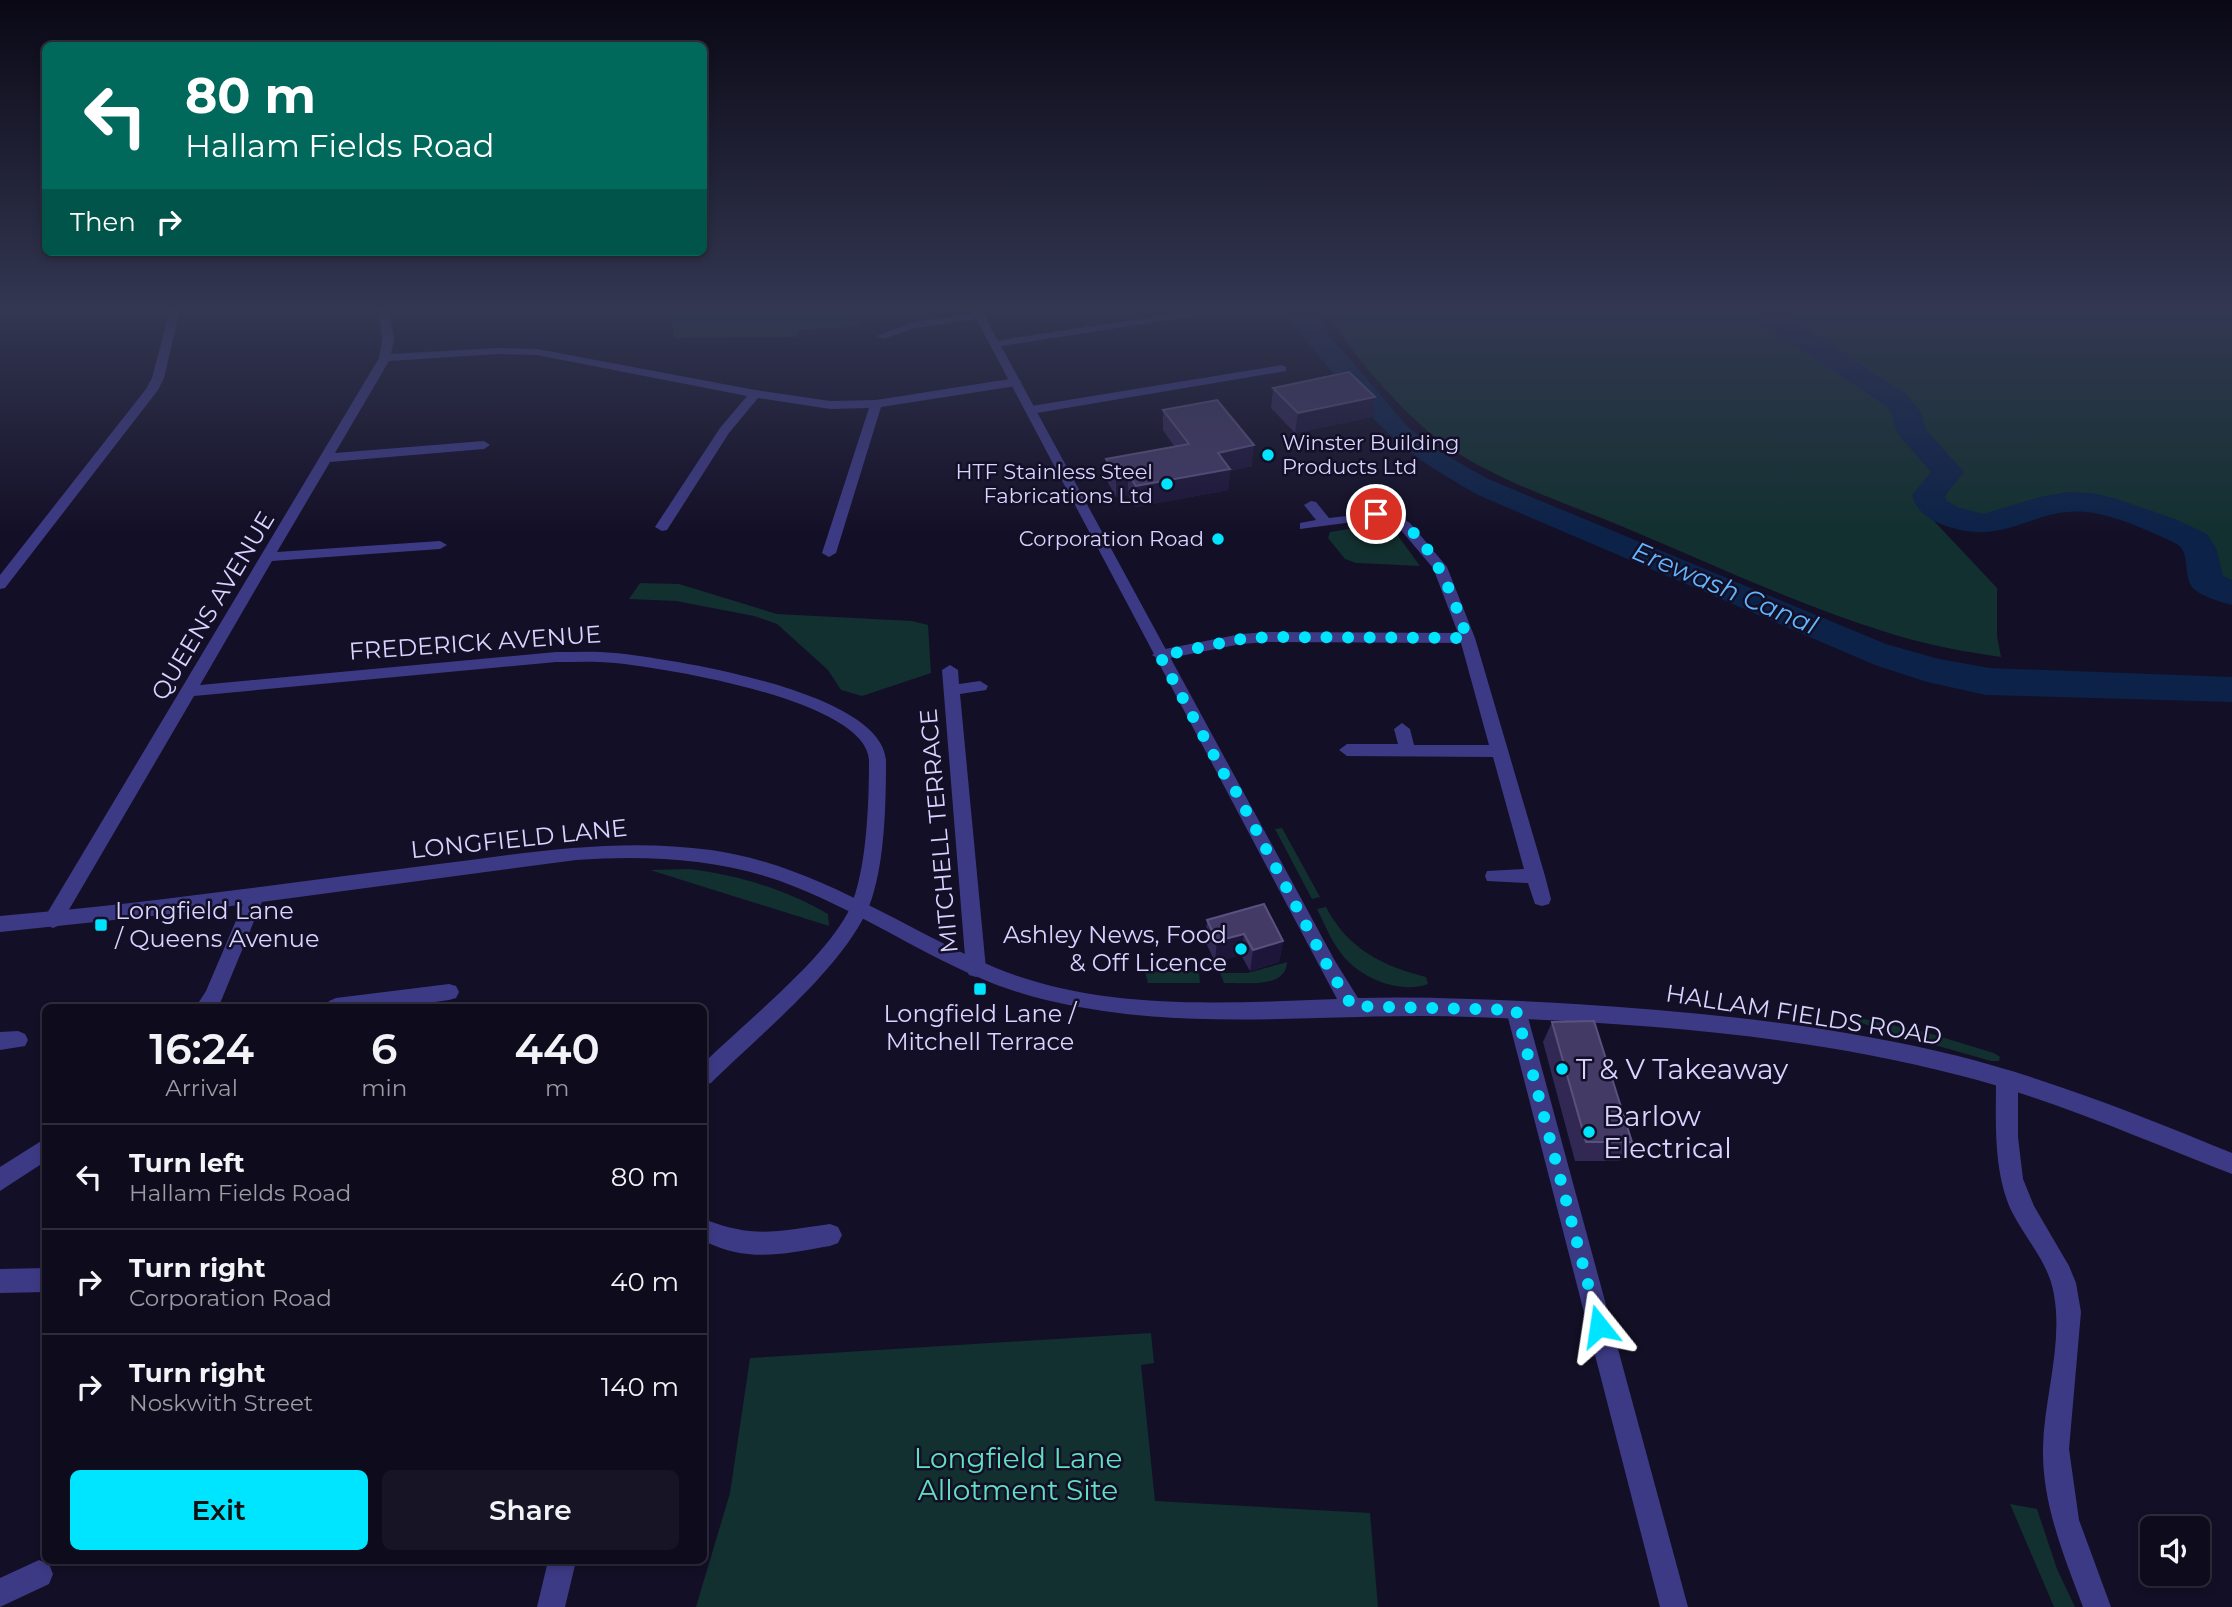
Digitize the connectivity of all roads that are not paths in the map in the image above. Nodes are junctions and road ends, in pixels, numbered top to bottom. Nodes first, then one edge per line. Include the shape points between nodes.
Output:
1 (155, 384) edge
2 (370, 384) edge
3 (703, 384) edge
4 (1003, 384) edge
5 (1017, 384) edge
6 (1190, 384) edge
7 (755, 394) junction
8 (876, 404) junction
9 (1031, 410) junction
10 (484, 446) dead end
11 (327, 458) junction
12 (1311, 505) dead end
13 (1325, 522) junction
14 (1305, 526) dead end
15 (662, 527) dead end
16 (440, 545) dead end
17 (829, 553) dead end
18 (269, 558) junction
19 (0, 584) edge
20 (1467, 638) junction
21 (1160, 656) junction
22 (950, 670) dead end
23 (981, 686) dead end
24 (952, 690) junction
25 (189, 691) junction
26 (1402, 729) dead end
27 (1407, 749) junction
28 (1347, 750) dead end
29 (1500, 751) junction
30 (1494, 876) dead end
31 (1536, 876) junction
32 (254, 897) junction
33 (1542, 899) dead end
34 (860, 907) junction
35 (53, 920) junction
36 (0, 924) edge
37 (976, 968) junction
38 (449, 992) dead end
39 (426, 1001) edge
40 (208, 1004) edge
41 (381, 1004) edge
42 (1352, 1006) junction
43 (1516, 1010) junction
44 (707, 1073) edge
45 (2007, 1079) junction
46 (42, 1151) edge
47 (2232, 1164) edge
48 (1, 1178) edge
49 (707, 1231) edge
50 (830, 1235) dead end
51 (42, 1280) edge
52 (0, 1281) edge
53 (561, 1564) edge
54 (39, 1574) dead end
55 (4, 1597) edge
56 (551, 1607) edge
57 (1674, 1607) edge
58 (2097, 1607) edge

1 - 19 street
2 - 11 street, QUEENS AVENUE
3 - 7 street
4 - 8 street
5 - 9 street
6 - 9 street
7 - 8 street via 830,405
7 - 15 street via 724,430
8 - 17 street
9 - 21 street
10 - 11 street
11 - 18 street, QUEENS AVENUE
12 - 13 street
13 - 14 street
13 - 20 street via 1376,514 1401,522 1440,567
16 - 18 street
18 - 25 street, QUEENS AVENUE
20 - 21 street via 1269,637
20 - 29 street
21 - 42 street
22 - 24 street, MITCHELL TERRACE
23 - 24 street, MITCHELL TERRACE
24 - 37 street, MITCHELL TERRACE
25 - 34 street, FREDERICK AVENUE via 582,656 668,665 789,695 861,726 876,746 873,841
25 - 35 street, QUEENS AVENUE
26 - 27 street
27 - 28 street
27 - 29 street
29 - 31 street
30 - 31 street
31 - 33 street
32 - 34 street, LONGFIELD LANE via 615,851 727,859 785,874
32 - 35 street, LONGFIELD LANE
32 - 40 street
34 - 37 street, LONGFIELD LANE
34 - 44 street via 833,949
35 - 36 street, LONGFIELD LANE
37 - 42 street, LONGFIELD LANE via 1031,987 1150,1009
38 - 39 street
39 - 41 street
42 - 43 street, HALLAM FIELDS ROAD
43 - 45 street, HALLAM FIELDS ROAD via 1655,1018 1801,1037 1920,1056
43 - 57 street
45 - 47 street, HALLAM FIELDS ROAD via 2102,1111
45 - 58 street via 2009,1167 2027,1218 2061,1273 2067,1292 2056,1450 2065,1520
46 - 48 street
49 - 50 street via 750,1244
51 - 52 street
53 - 56 street
54 - 55 street

